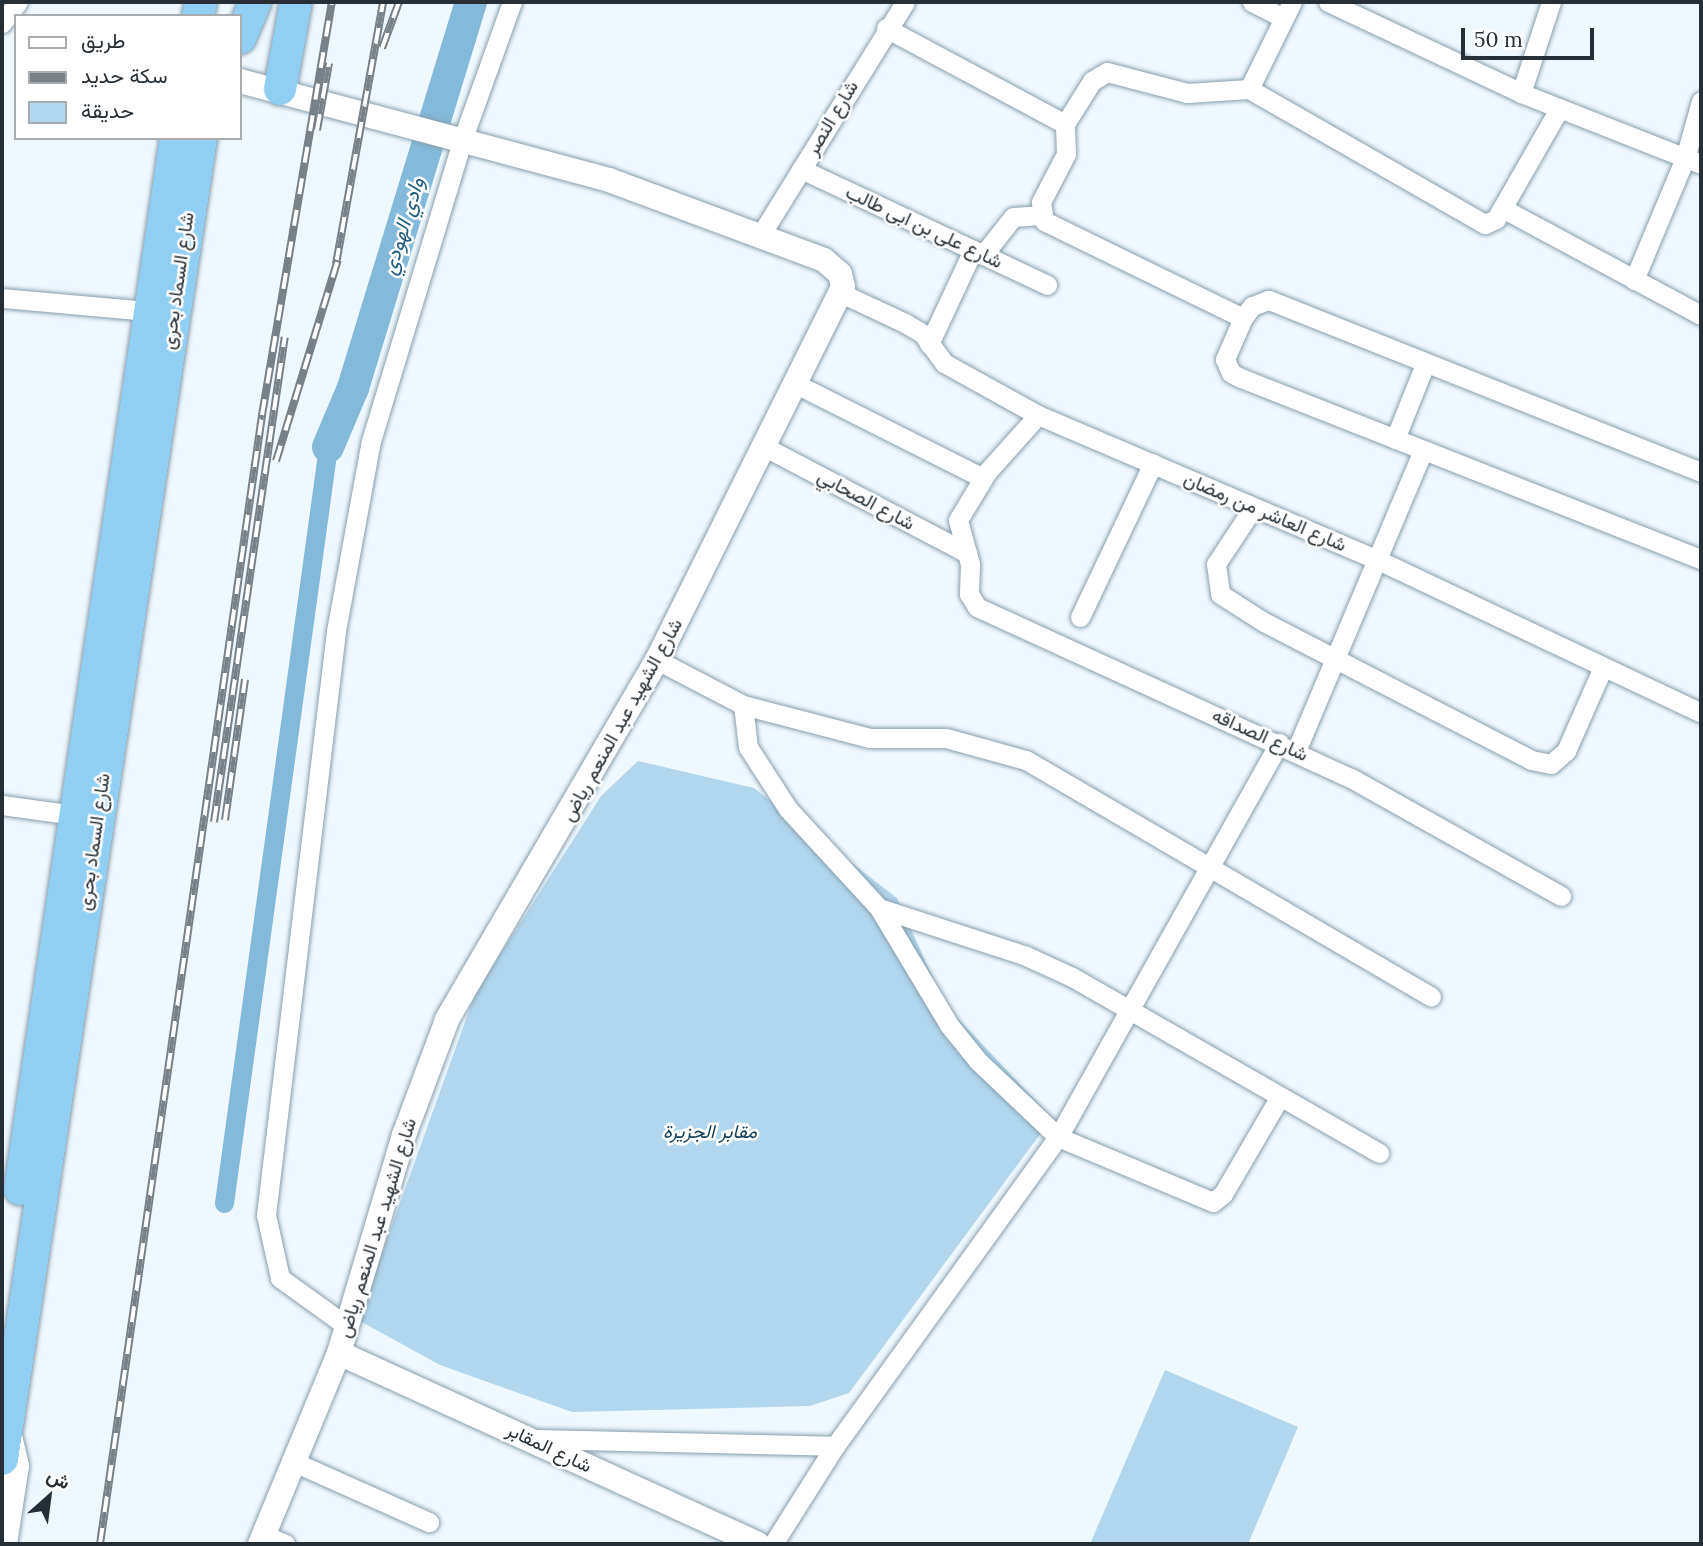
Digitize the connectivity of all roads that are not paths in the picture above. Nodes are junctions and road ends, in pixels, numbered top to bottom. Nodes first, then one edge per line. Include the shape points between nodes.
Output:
1 (18, 2) edge
2 (255, 2) edge
3 (296, 2) edge
4 (512, 2) edge
5 (905, 2) edge
6 (1252, 2) edge
7 (1328, 2) edge
8 (1551, 2) edge
9 (1288, 10) edge
10 (2, 23) edge
11 (886, 28) junction
12 (242, 33) edge
13 (242, 81) edge
14 (280, 89) junction
15 (1249, 89) junction
16 (1521, 93) junction
17 (1701, 101) edge
18 (1559, 108) junction
19 (1065, 124) junction
20 (463, 138) junction
21 (176, 140) edge
22 (201, 140) edge
23 (1693, 161) edge
24 (801, 169) junction
25 (1502, 208) junction
26 (1040, 215) junction
27 (760, 236) junction
28 (978, 253) junction
29 (1634, 280) junction
30 (1047, 285) dead end
31 (843, 294) junction
32 (2, 298) edge
33 (149, 311) junction
34 (1701, 315) edge
35 (1243, 318) junction
36 (929, 344) junction
37 (1424, 364) junction
38 (798, 385) junction
39 (1038, 415) junction
40 (1395, 439) junction
41 (765, 447) junction
42 (1423, 451) junction
43 (1153, 463) junction
44 (1701, 472) edge
45 (983, 478) junction
46 (1253, 508) junction
47 (967, 553) junction
48 (1701, 559) edge
49 (1380, 561) junction
50 (1080, 617) dead end
51 (1337, 657) junction
52 (657, 660) junction
53 (1603, 667) junction
54 (743, 705) junction
55 (1701, 713) edge
56 (1288, 747) junction
57 (2, 805) edge
58 (74, 815) junction
59 (1210, 869) junction
60 (1560, 896) dead end
61 (879, 908) junction
62 (1431, 997) dead end
63 (1131, 1008) junction
64 (1279, 1098) junction
65 (1058, 1137) junction
66 (1379, 1153) dead end
67 (2, 1320) edge
68 (348, 1327) junction
69 (339, 1353) junction
70 (7, 1427) junction
71 (528, 1439) junction
72 (835, 1446) junction
73 (2, 1459) edge
74 (294, 1462) junction
75 (429, 1522) dead end
76 (270, 1541) edge
77 (5, 1544) edge
78 (760, 1544) edge

1 - 10 street
2 - 12 highway
3 - 14 highway
4 - 20 street
5 - 11 street, شارع النصر
6 - 9 street
7 - 16 street
8 - 16 street
9 - 15 street
11 - 19 street
11 - 24 street, شارع النصر
13 - 14 street
14 - 20 street
15 - 19 street via 1187,93 1107,72 1092,81
15 - 25 street via 1480,222 1492,222
16 - 18 street
17 - 23 street
18 - 23 street
18 - 25 street
19 - 26 street via 1066,154
20 - 27 street via 609,180
20 - 68 street via 355,510 266,1215 279,1278
21 - 33 highway, شارع السماد بحرى
22 - 70 highway, شارع السماد بحرى
23 - 29 street
24 - 27 street, شارع النصر
24 - 28 street, شارع على بن ابى طالب
25 - 29 street
26 - 28 street via 1013,217
26 - 35 street via 1051,228
27 - 31 street via 834,266
28 - 30 street, شارع على بن ابى طالب
28 - 36 street
29 - 34 street
31 - 36 street, شارع العاشر من رمضان via 905,323
31 - 38 street, شارع الشهيد عبد المنعم رياض
32 - 33 street
33 - 58 highway, شارع السماد بحرى
35 - 37 street via 1252,306 1268,300
35 - 40 street via 1225,359 1231,373
36 - 39 street, شارع العاشر من رمضان via 944,363
37 - 40 street
37 - 44 street
38 - 41 street, شارع الشهيد عبد المنعم رياض
38 - 45 street
39 - 43 street, شارع العاشر من رمضان
39 - 45 street
40 - 42 street
41 - 47 street, شارع الصحابي
41 - 52 street, شارع الشهيد عبد المنعم رياض
42 - 48 street
42 - 49 street
43 - 46 street, شارع العاشر من رمضان
43 - 50 street
45 - 47 street via 958,520
46 - 49 street, شارع العاشر من رمضان
46 - 51 street via 1216,564 1220,594
47 - 56 street, شارع الصداقه via 967,580 977,607 989,616
49 - 51 street
49 - 53 street, شارع العاشر من رمضان
51 - 53 street via 1544,765 1566,751
51 - 56 street
52 - 54 street
52 - 68 street, شارع الشهيد عبد المنعم رياض via 447,1020 404,1135
53 - 55 street, شارع العاشر من رمضان
54 - 59 street via 870,738 946,738 1010,753
54 - 61 street via 748,747 788,810
56 - 59 street
56 - 60 street, شارع الصداقه
57 - 58 street
58 - 67 highway, شارع السماد بحرى
59 - 62 street
59 - 63 street
61 - 63 street via 1024,955
61 - 65 street via 949,1024 1005,1089
63 - 64 street
63 - 65 street
64 - 65 street via 1223,1194 1213,1202
64 - 66 street
65 - 72 street via 987,1243
68 - 69 street, شارع الشهيد عبد المنعم رياض
69 - 71 street, شارع المقابر
69 - 74 street, شارع الشهيد عبد المنعم رياض
70 - 73 highway
70 - 77 street, شارع السماد بحرى via 17,1466
71 - 72 street
71 - 78 street, شارع المقابر
72 - 78 street
74 - 75 street
74 - 76 street, شارع الشهيد عبد المنعم رياض

